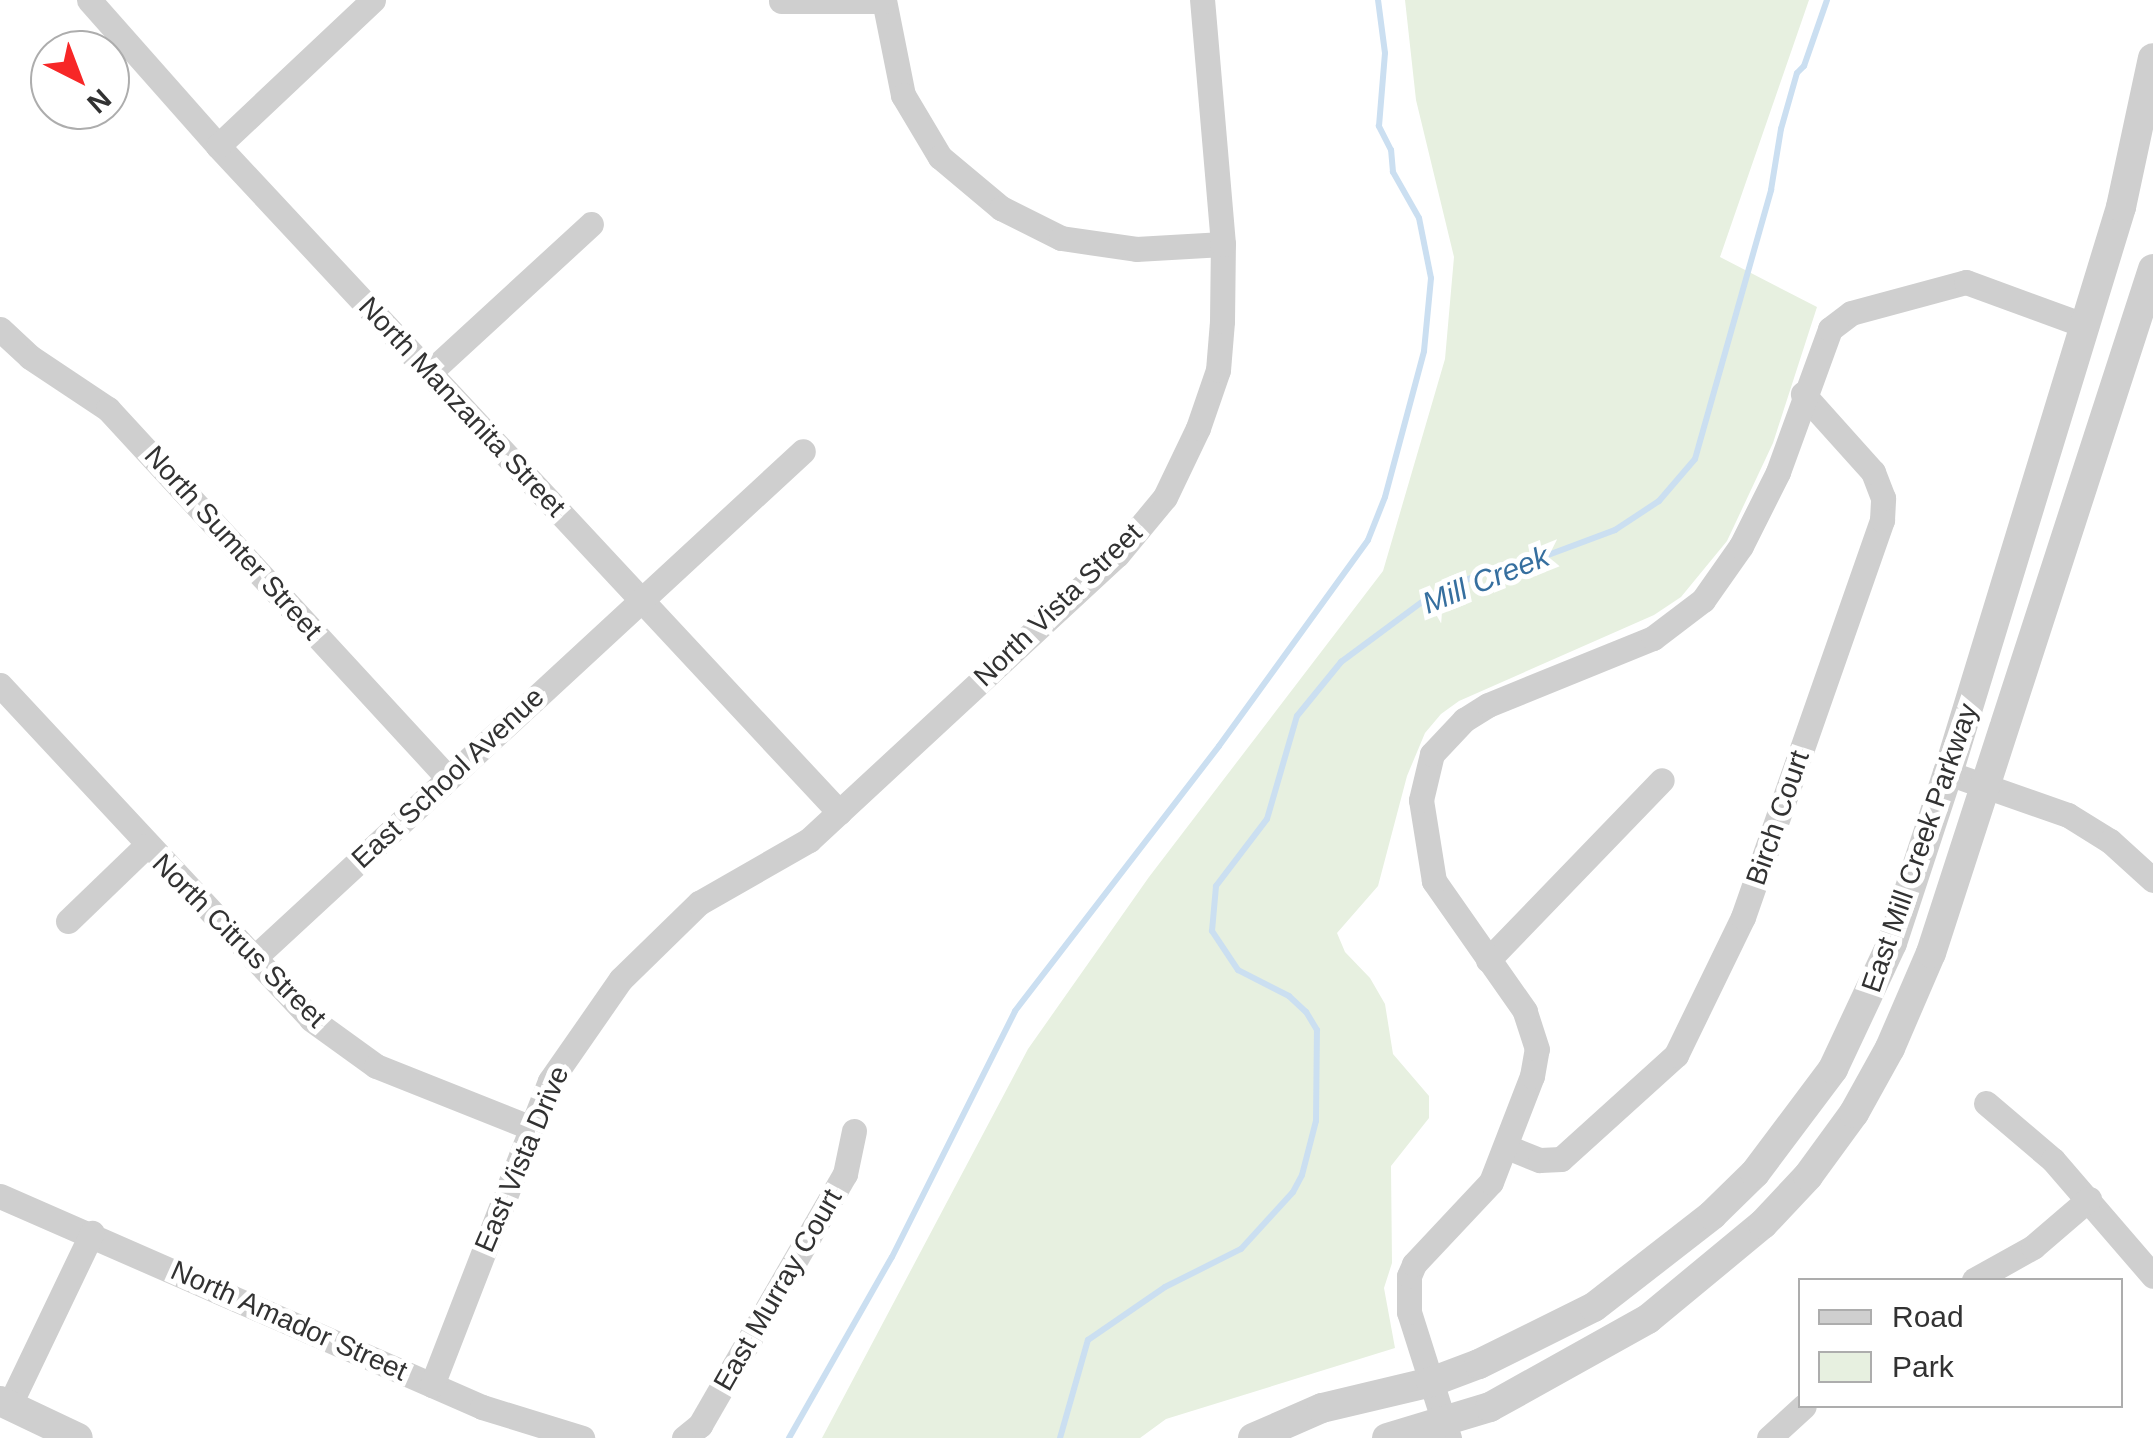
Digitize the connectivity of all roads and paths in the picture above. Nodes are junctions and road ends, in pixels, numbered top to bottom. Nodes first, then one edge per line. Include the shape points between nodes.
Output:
1 (88, 0) edge
2 (374, 0) edge
3 (884, 0) edge
4 (1202, 0) edge
5 (781, 1) edge
6 (2153, 58) edge
7 (218, 146) junction
8 (591, 224) dead end
9 (1223, 244) junction
10 (2153, 270) edge
11 (2086, 326) junction
12 (0, 328) edge
13 (428, 373) junction
14 (1804, 394) junction
15 (803, 451) dead end
16 (642, 598) junction
17 (0, 684) edge
18 (1948, 773) junction
19 (448, 778) junction
20 (1662, 780) dead end
21 (1988, 787) junction
22 (838, 812) junction
23 (146, 846) junction
24 (2153, 880) edge
25 (68, 921) dead end
26 (254, 958) junction
27 (1488, 960) junction
28 (1986, 1104) dead end
29 (529, 1127) junction
30 (854, 1132) dead end
31 (1507, 1147) junction
32 (0, 1196) edge
33 (2089, 1198) junction
34 (92, 1233) junction
35 (2153, 1276) edge
36 (1978, 1278) edge
37 (1431, 1382) junction
38 (432, 1385) junction
39 (5, 1404) edge
40 (1802, 1408) edge
41 (1447, 1431) edge
42 (78, 1438) edge
43 (582, 1438) edge
44 (684, 1438) edge
45 (1254, 1438) edge
46 (1386, 1438) edge
47 (1769, 1438) edge

1 - 7 street, North Manzanita Street
2 - 7 street
3 - 5 street
3 - 9 street via 903,94 940,157 1000,208 1062,238 1136,249
4 - 9 street, North Vista Street
6 - 11 street, East Mill Creek Parkway via 2121,207
7 - 13 street, North Manzanita Street
8 - 13 street
9 - 22 street, North Vista Street via 1218,370 1165,498 1117,555
10 - 21 street, East Mill Creek Parkway
11 - 14 street via 1966,282 1850,313 1830,329
11 - 18 street, East Mill Creek Parkway
12 - 19 street, North Sumter Street via 30,357 108,408
13 - 16 street, North Manzanita Street
14 - 27 street via 1778,472 1741,546 1703,600 1654,638 1488,706 1432,754 1421,800 1434,882
14 - 31 street, Birch Court via 1873,472 1884,498 1882,520 1744,917 1676,1055 1561,1159 1540,1160
15 - 16 street, East School Avenue
16 - 19 street, East School Avenue
16 - 22 street, North Manzanita Street
17 - 23 street, North Citrus Street
18 - 21 street
18 - 37 street, East Mill Creek Parkway via 1864,1008 1833,1069 1754,1173 1712,1215 1594,1307
19 - 26 street, East School Avenue
20 - 27 street
21 - 24 street via 2068,815
21 - 41 street, East Mill Creek Parkway via 1890,1048 1808,1176 1764,1224 1648,1319
22 - 29 street, East Vista Drive via 782,859 699,903 657,940 569,1049
23 - 25 street
23 - 26 street, North Citrus Street
26 - 29 street, North Citrus Street via 311,1019 376,1066
27 - 31 street via 1525,1012 1537,1048
28 - 33 street
29 - 38 street, East Vista Drive
30 - 44 street, East Murray Court via 845,1174 700,1425
31 - 37 street via 1491,1182 1409,1276 1409,1312
32 - 34 street, North Amador Street
33 - 35 street
33 - 36 street via 2032,1247
34 - 38 street, North Amador Street
34 - 39 street
37 - 41 street
37 - 45 street, East Mill Creek Parkway via 1322,1408
38 - 43 street, North Amador Street
39 - 42 street
40 - 47 street
41 - 46 street, East Mill Creek Parkway

